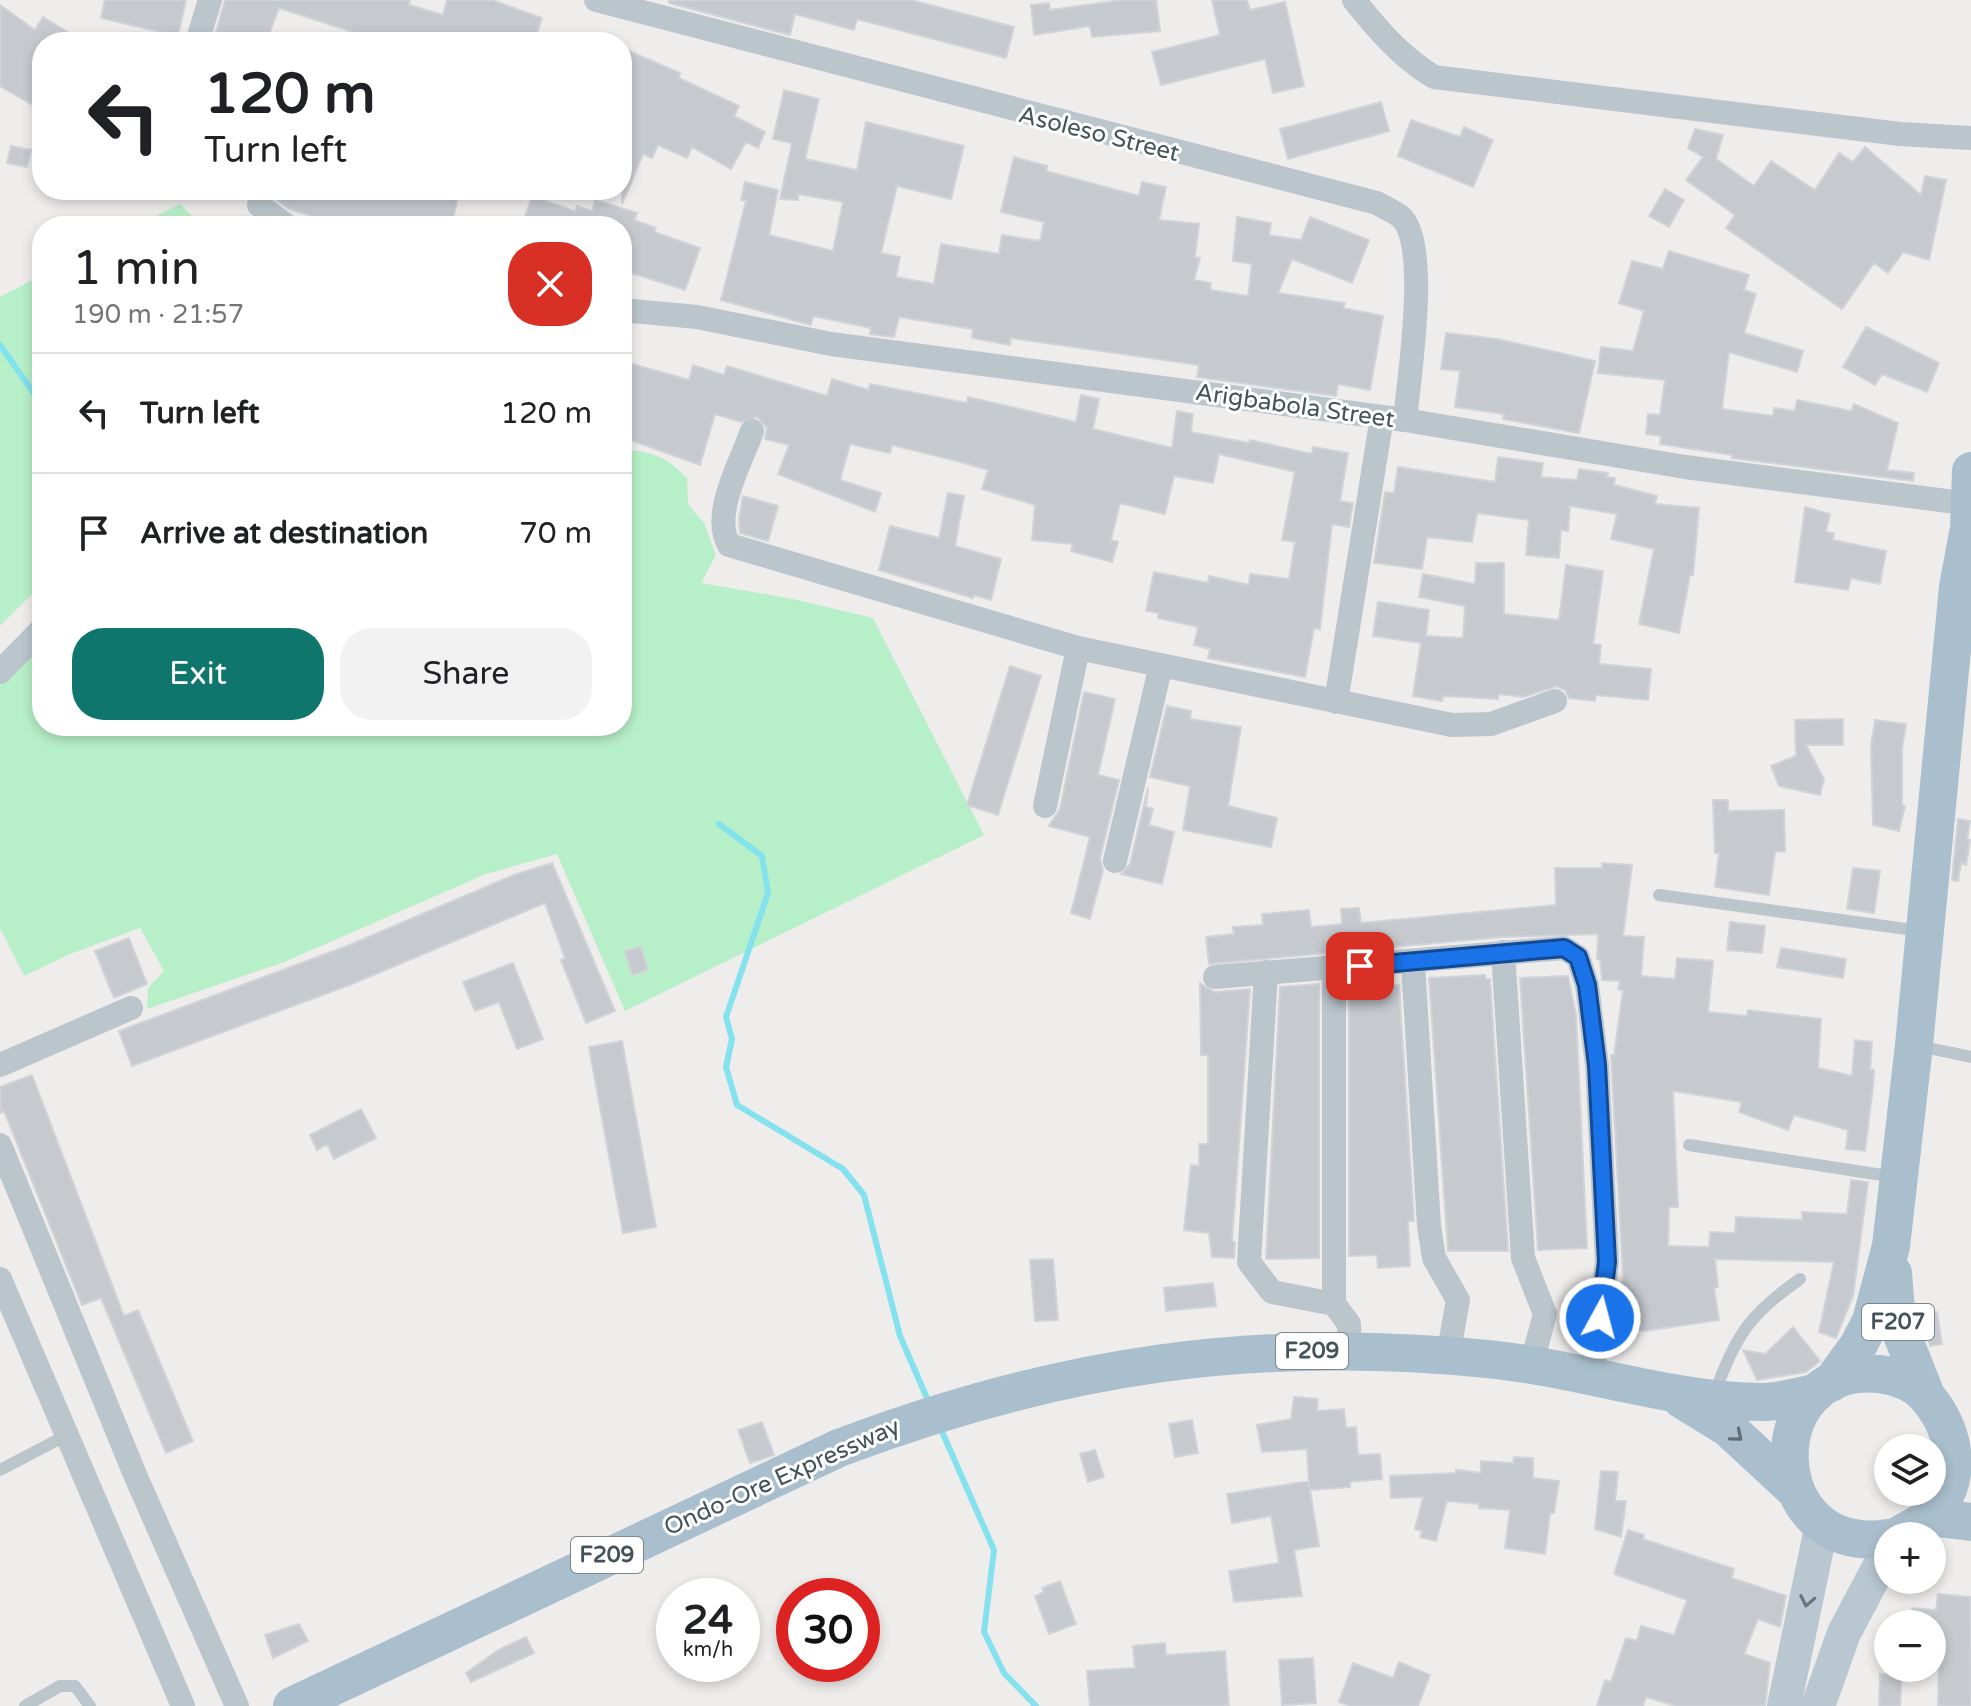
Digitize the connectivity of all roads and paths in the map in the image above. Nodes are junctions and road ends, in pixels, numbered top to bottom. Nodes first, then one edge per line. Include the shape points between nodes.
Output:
1 (210, 0) edge
2 (596, 0) edge
3 (1354, 0) edge
4 (200, 32) edge
5 (1971, 138) edge
6 (259, 205) dead end
7 (274, 216) edge
8 (632, 311) edge
9 (1394, 419) junction
10 (752, 431) dead end
11 (1970, 507) edge
12 (1965, 587) edge
13 (32, 639) edge
14 (1078, 648) junction
15 (1161, 665) junction
16 (0, 672) edge
17 (1555, 701) dead end
18 (1336, 702) junction
19 (1045, 806) dead end
20 (1115, 861) dead end
21 (1659, 895) dead end
22 (1923, 932) junction
23 (1503, 952) junction
24 (1413, 963) junction
25 (1334, 968) junction
26 (1266, 972) junction
27 (1215, 977) dead end
28 (131, 1008) dead end
29 (1914, 1045) junction
30 (1971, 1057) edge
31 (0, 1065) edge
32 (0, 1145) edge
33 (1689, 1145) dead end
34 (1898, 1177) junction
35 (1891, 1246) junction
36 (0, 1279) edge
37 (1800, 1279) dead end
38 (1334, 1304) junction
39 (1350, 1351) junction
40 (1448, 1356) junction
41 (1531, 1366) junction
42 (1592, 1375) junction
43 (1824, 1388) junction
44 (1925, 1393) junction
45 (1671, 1394) junction
46 (1712, 1398) junction
47 (67, 1435) junction
48 (1961, 1449) edge
49 (0, 1470) edge
50 (1795, 1490) junction
51 (1917, 1522) edge
52 (1971, 1522) edge
53 (1822, 1524) junction
54 (1946, 1524) edge
55 (1874, 1540) edge
56 (1874, 1576) edge
57 (25, 1706) edge
58 (90, 1706) edge
59 (183, 1706) edge
60 (237, 1706) edge
61 (292, 1706) edge
62 (1784, 1706) edge
63 (1818, 1706) edge

1 - 4 street
2 - 9 street, Asoleso Street via 1377,203 1402,218 1413,241 1416,285
3 - 5 street via 1387,41 1434,77 1900,134
6 - 7 street
8 - 9 street, Arigbabola Street via 697,317 831,344
9 - 11 street, Arigbabola Street
9 - 18 street, Asoleso Street
10 - 14 street via 723,514 722,533 729,545
11 - 12 main road, F207
12 - 22 main road, F207
13 - 16 street
14 - 15 street
14 - 19 street
15 - 18 street
15 - 20 street
17 - 18 street via 1491,724 1452,725
21 - 22 lane
22 - 29 main road, F207
23 - 24 street
23 - 41 street via 1523,1258 1545,1314
23 - 42 street via 1564,948 1578,957 1587,985 1597,1065 1607,1262
24 - 25 street
24 - 40 street via 1429,1226 1434,1258 1458,1300
25 - 26 street
25 - 38 street
26 - 27 street
26 - 38 street via 1249,1262 1272,1292
28 - 31 street
29 - 30 lane
29 - 34 main road, F207
32 - 60 street
33 - 34 lane
34 - 35 main road, F207
35 - 43 main road, F207 via 1871,1321
35 - 44 main road, F207 via 1897,1322
36 - 47 street
37 - 46 lane via 1755,1312 1731,1349
38 - 39 street via 1349,1324
39 - 40 main road, F209
39 - 61 main road, Ondo-Ore Expressway / F209 via 1163,1360 940,1411 825,1454
40 - 41 main road, F209
41 - 42 main road, F209
42 - 45 main road, F209
43 - 44 main road, F209 via 1849,1376 1889,1375
43 - 46 main road, F209 via 1765,1402
43 - 50 main road, F209 via 1799,1413 1789,1438
44 - 48 main road
45 - 46 main road, F209
45 -> 50 main road, F209 via 1728,1428
47 - 49 lane
47 - 59 street
48 - 51 main road via 1942,1500
50 - 53 main road, F209
52 - 54 main road
53 - 55 main road, F209 via 1845,1536
53 -> 62 main road
56 - 63 main road via 1844,1633
57 - 58 lane via 60,1686 75,1686

